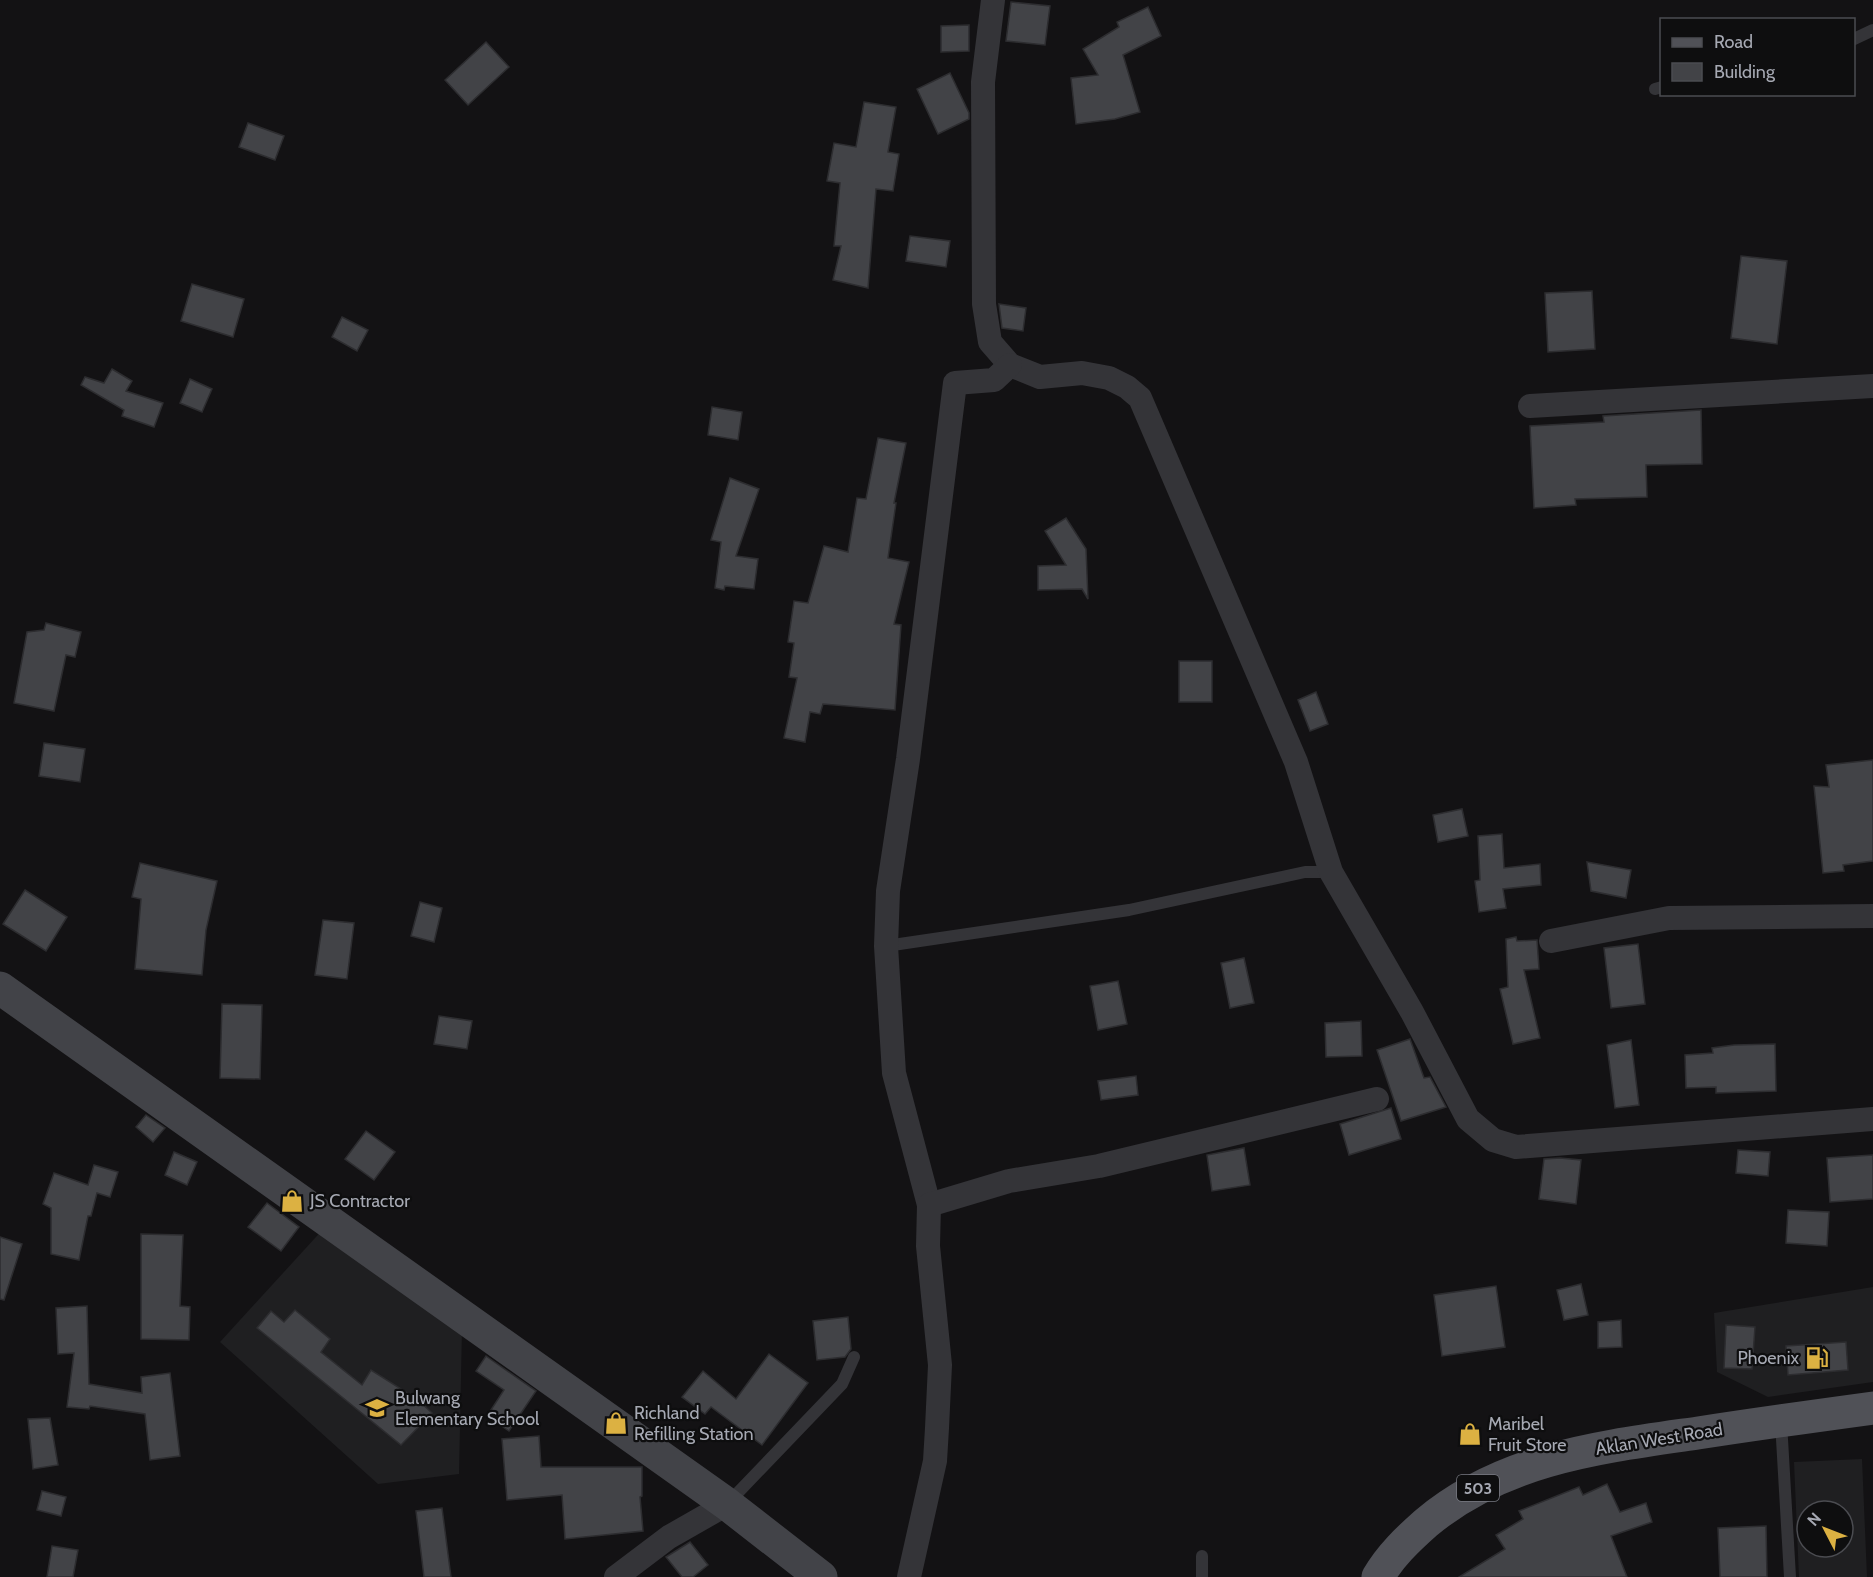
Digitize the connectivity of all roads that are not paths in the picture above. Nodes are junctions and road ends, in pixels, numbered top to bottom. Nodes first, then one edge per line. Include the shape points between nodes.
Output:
1 (993, 0) edge
2 (1873, 30) edge
3 (1855, 39) edge
4 (1010, 365) junction
5 (1873, 386) edge
6 (1530, 406) dead end
7 (1331, 872) junction
8 (1873, 916) edge
9 (1551, 941) dead end
10 (886, 946) junction
11 (0, 988) edge
12 (1377, 1099) dead end
13 (1873, 1119) edge
14 (929, 1205) junction
15 (854, 1357) dead end
16 (1873, 1408) edge
17 (1780, 1420) junction
18 (727, 1503) junction
19 (1202, 1556) dead end
20 (616, 1577) edge
21 (821, 1577) edge
22 (909, 1577) edge
23 (1202, 1577) edge
24 (1378, 1577) edge
25 (1790, 1577) edge

1 - 4 street via 983,82 984,304 990,342
2 - 3 lane
4 - 7 street via 1040,377 1082,373 1109,378 1140,398 1296,762
4 - 10 street via 994,380 955,383 888,891
5 - 6 street
7 - 10 lane via 1305,872 1129,910
7 - 13 street via 1468,1119 1492,1140 1516,1147
8 - 9 street via 1669,918
10 - 14 street via 894,1073
11 - 18 street
12 - 14 street via 1099,1166 1009,1181
14 - 22 street via 928,1246 940,1365 937,1428 935,1461
15 - 18 lane via 842,1384
16 - 17 main road, Aklan West Road / 503
17 - 24 main road, Aklan West Road / 503 via 1606,1446 1546,1460 1475,1490 1445,1508 1408,1539
17 - 25 lane
18 - 20 street via 669,1537
18 - 21 street
19 - 23 lane

